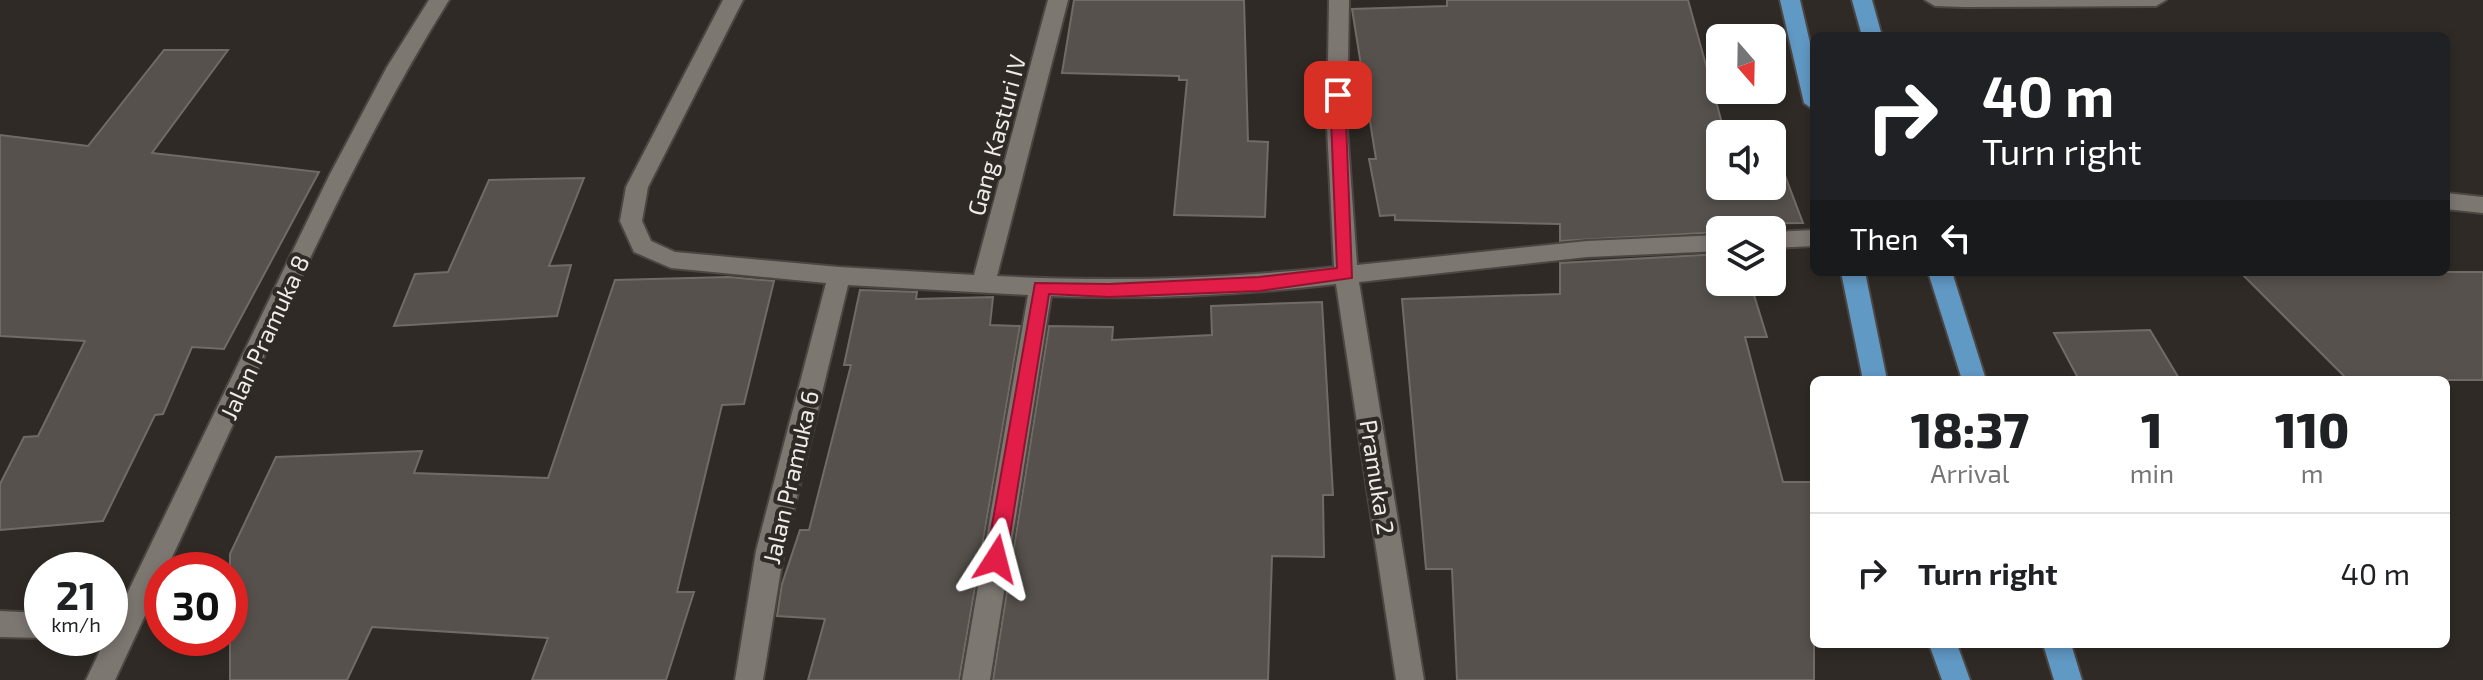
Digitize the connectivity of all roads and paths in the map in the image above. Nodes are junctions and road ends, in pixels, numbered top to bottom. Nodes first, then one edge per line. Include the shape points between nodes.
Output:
1 (439, 0) edge
2 (733, 0) edge
3 (1058, 0) edge
4 (1339, 0) edge
5 (1790, 0) edge
6 (1862, 0) edge
7 (1935, 0) edge
8 (1964, 0) edge
9 (2156, 0) edge
10 (1871, 32) edge
11 (1810, 86) edge
12 (2450, 201) edge
13 (2483, 205) edge
14 (1810, 238) edge
15 (1786, 239) edge
16 (1706, 244) edge
17 (1346, 273) junction
18 (839, 276) junction
19 (1854, 276) edge
20 (1941, 276) edge
21 (983, 284) junction
22 (1041, 287) junction
23 (1874, 376) edge
24 (1973, 376) edge
25 (128, 608) edge
26 (0, 624) edge
27 (24, 625) edge
28 (1944, 648) edge
29 (2058, 648) edge
30 (108, 656) edge
31 (100, 680) edge
32 (749, 680) edge
33 (976, 680) edge
34 (1410, 680) edge
35 (1956, 680) edge
36 (2068, 680) edge

1 - 25 street, Jalan Pramuka 8 via 340,176
2 - 18 street via 637,187 631,221 642,246 671,260
3 - 21 street, Gang Kasturi IV
4 - 17 street, Pramuka 2 via 1337,127
5 - 11 main road
6 - 10 main road
7 - 8 street
8 - 9 street
12 - 13 street
14 - 15 street
16 - 17 street via 1587,249
17 - 22 street via 1259,284
17 - 34 street, Pramuka 2
18 - 21 street
18 - 32 street, Jalan Pramuka 6 via 770,551
19 - 23 main road
20 - 24 main road
21 - 22 street
22 - 33 street
26 - 27 street
28 - 35 main road
29 - 36 main road
30 - 31 street, Jalan Pramuka 8

